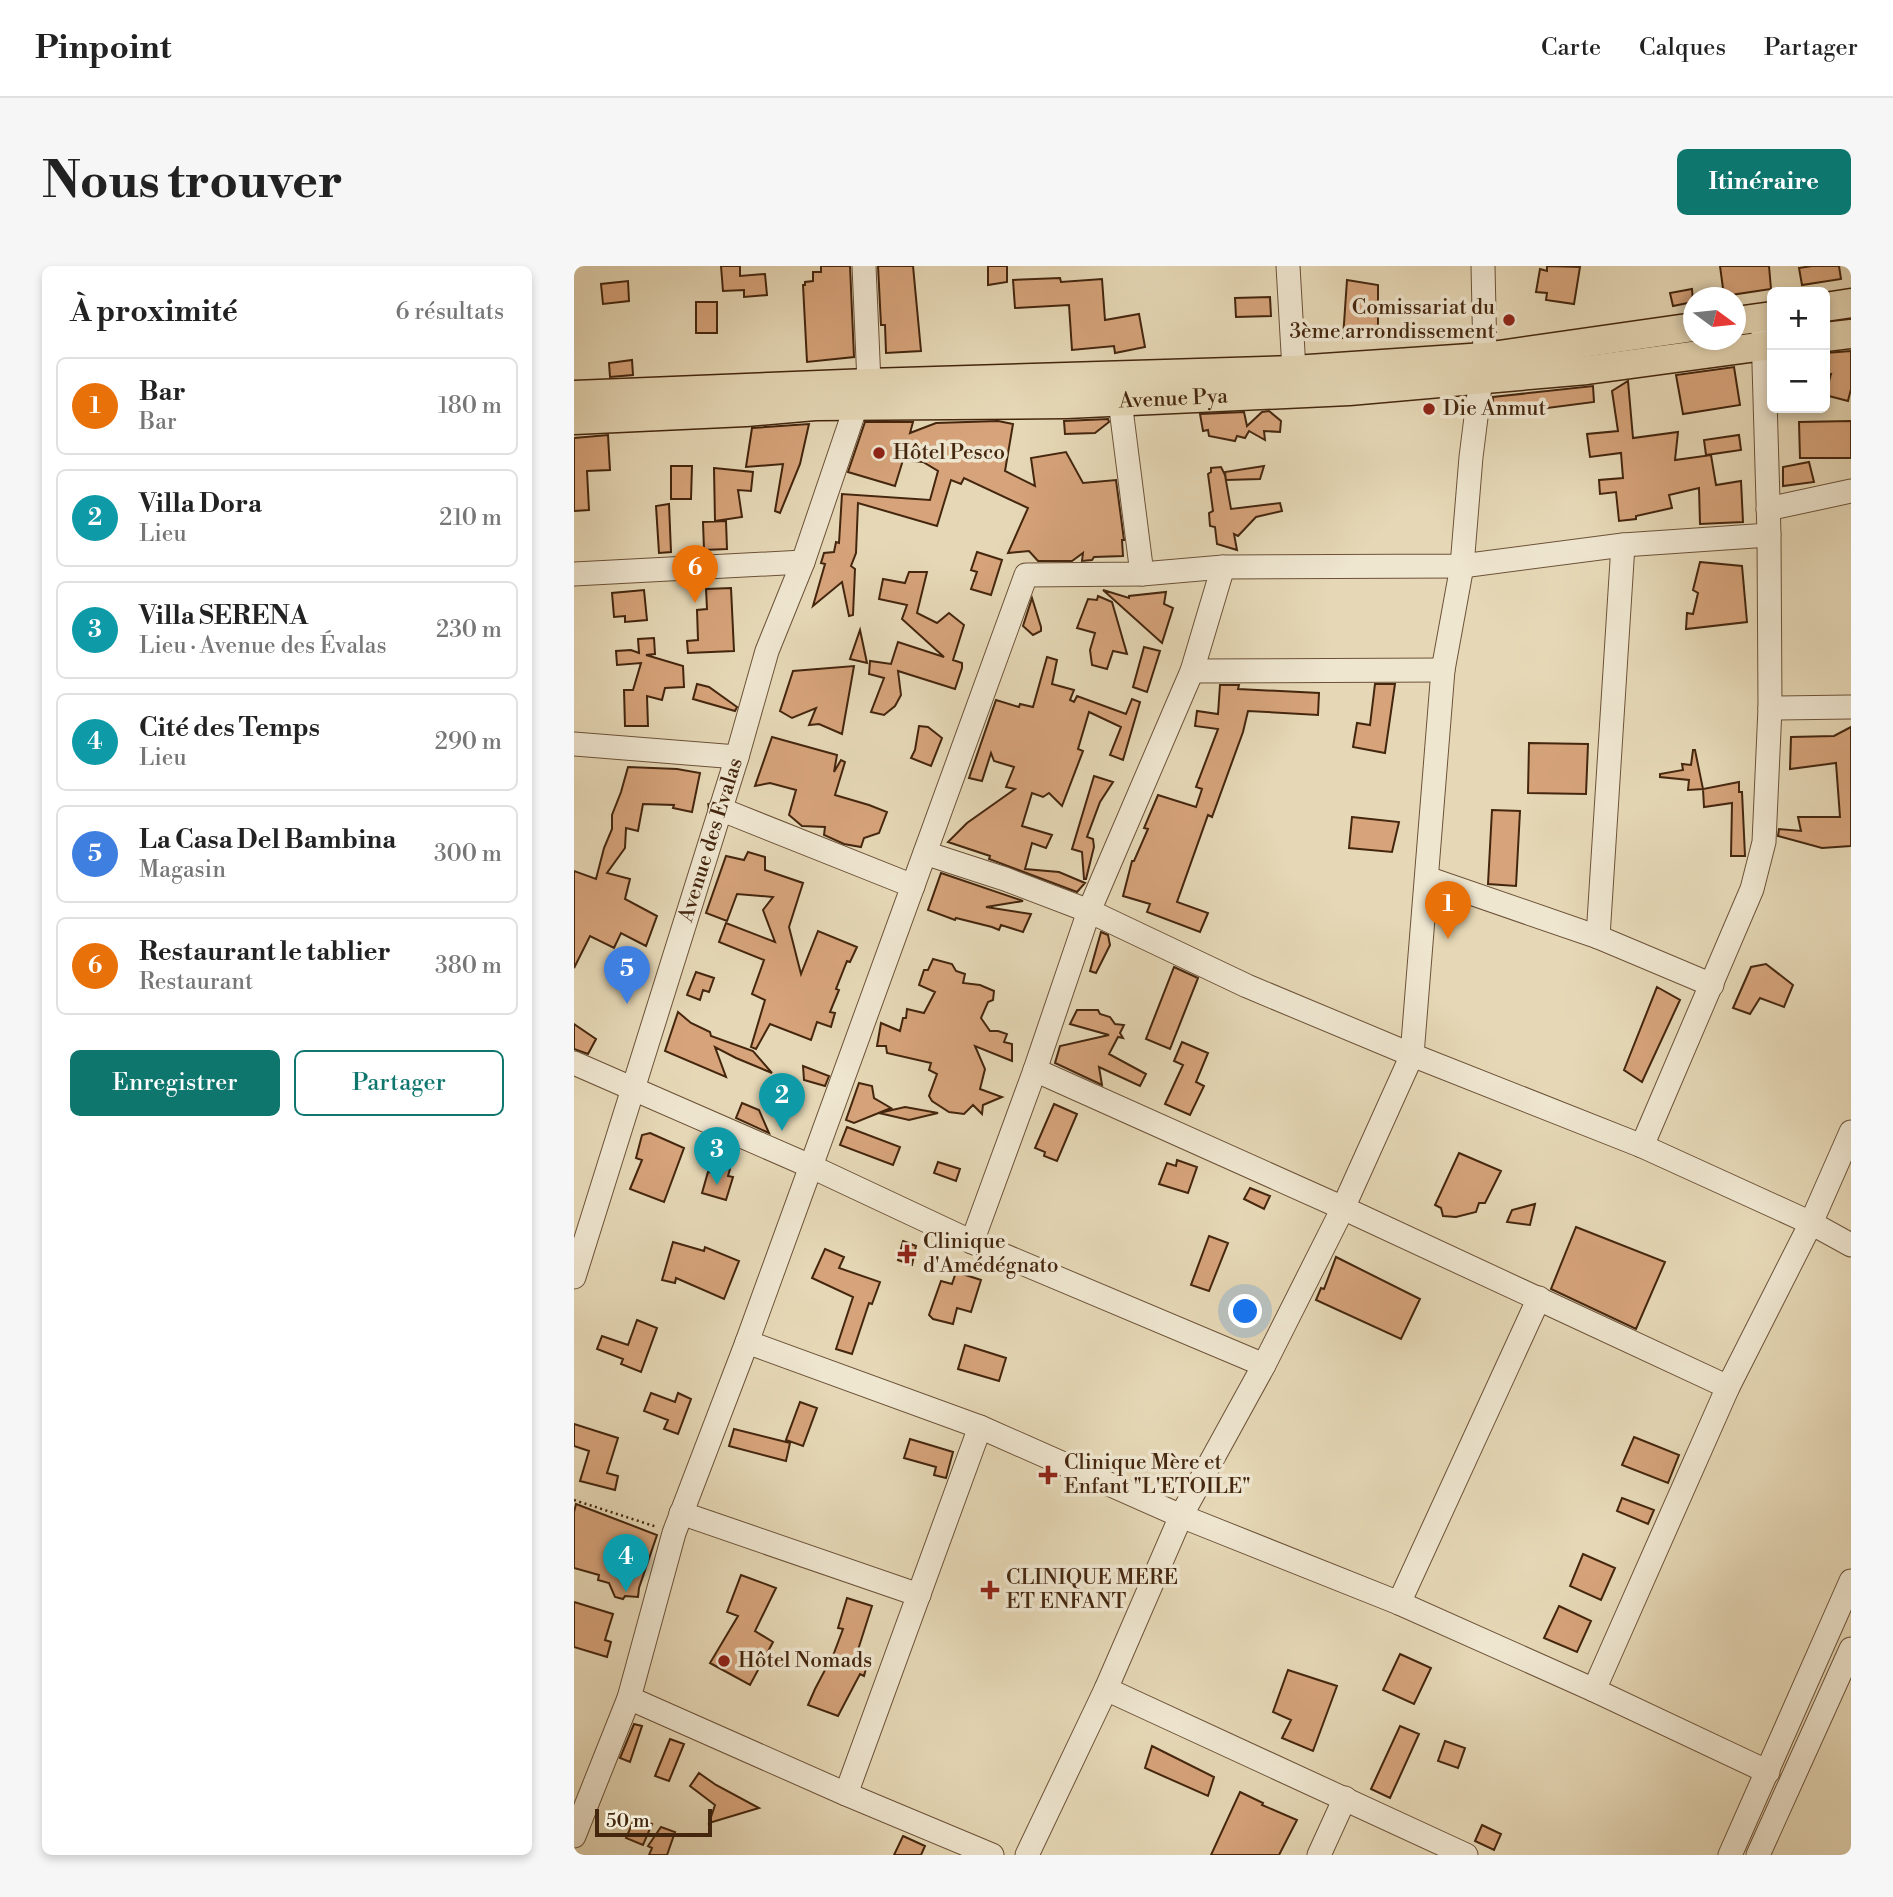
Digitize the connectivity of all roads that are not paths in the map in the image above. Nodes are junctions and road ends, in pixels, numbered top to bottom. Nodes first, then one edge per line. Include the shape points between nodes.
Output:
1 (864, 266) edge
2 (1288, 266) edge
3 (1483, 266) edge
4 (1851, 303) edge
5 (1830, 306) edge
6 (1757, 318) edge
7 (1683, 329) edge
8 (1851, 334) edge
9 (1830, 336) edge
10 (1767, 343) edge
11 (1767, 346) edge
12 (1768, 350) edge
13 (1483, 368) junction
14 (1294, 370) junction
15 (861, 391) junction
16 (574, 395) edge
17 (1120, 401) junction
18 (574, 420) edge
19 (1851, 491) edge
20 (1768, 509) junction
21 (1769, 534) junction
22 (1623, 545) junction
23 (803, 562) junction
24 (1462, 566) junction
25 (1223, 567) junction
26 (574, 574) edge
27 (1142, 574) junction
28 (1192, 670) junction
29 (1443, 670) junction
30 (1851, 707) edge
31 (1770, 708) junction
32 (574, 744) edge
33 (737, 757) junction
34 (720, 809) junction
35 (925, 853) junction
36 (1427, 878) junction
37 (913, 886) junction
38 (1088, 911) junction
39 (1598, 937) junction
40 (1712, 985) junction
41 (1412, 1055) junction
42 (574, 1063) edge
43 (1035, 1070) junction
44 (634, 1091) junction
45 (1851, 1132) edge
46 (1642, 1146) junction
47 (810, 1166) junction
48 (1343, 1208) junction
49 (1811, 1223) junction
50 (972, 1242) junction
51 (1851, 1244) edge
52 (574, 1277) edge
53 (1539, 1298) junction
54 (747, 1342) junction
55 (1264, 1365) junction
56 (1728, 1387) junction
57 (980, 1427) junction
58 (1181, 1516) junction
59 (678, 1523) junction
60 (1851, 1581) edge
61 (919, 1595) junction
62 (1399, 1603) junction
63 (1851, 1649) edge
64 (1106, 1689) junction
65 (1594, 1690) junction
66 (629, 1698) junction
67 (1768, 1772) junction
68 (846, 1794) junction
69 (1345, 1798) junction
70 (574, 1836) edge
71 (992, 1855) edge
72 (1027, 1855) edge
73 (1319, 1855) edge
74 (1466, 1855) edge
75 (1730, 1855) edge
76 (1758, 1855) edge

1 - 15 street
2 - 14 street
3 - 13 street
4 - 5 main road
6 - 10 street
7 - 13 main road, Avenue Pya
8 - 9 main road
11 - 13 main road, Avenue Pya via 1587,370
12 - 20 street
13 - 14 main road, Avenue Pya
13 - 17 main road, Avenue Pya via 1349,391
13 - 24 street
14 - 15 main road, Avenue Pya
15 - 16 main road, Avenue Pya
15 - 17 main road, Avenue Pya via 1066,404
15 - 18 main road, Avenue Pya via 815,406
15 - 23 street, Avenue des Évalas
17 - 27 street
19 - 20 street
20 - 21 street
21 - 22 street
21 - 31 street
22 - 24 street
22 - 39 street
23 - 26 street
23 - 33 street, Avenue des Évalas via 767,651
24 - 25 street
24 - 29 street
25 - 27 street
25 - 28 street
27 - 35 street via 1030,573 1023,578
28 - 29 street
28 - 38 street
29 - 36 street
30 - 31 street
31 - 40 street via 1761,858
32 - 33 street
33 - 34 street, Avenue des Évalas
34 - 37 street
34 - 44 street, Avenue des Évalas
35 - 37 street
35 - 38 street
36 - 39 street
36 - 41 street
37 - 47 street
38 - 41 street via 1247,986
38 - 43 street
39 - 40 street
40 - 46 street
41 - 46 street
41 - 48 street
42 - 44 street
43 - 48 street
43 - 50 street
44 - 47 street
44 - 52 street, Avenue des Évalas
45 - 49 street
46 - 49 street
47 - 50 street
47 - 54 street
48 - 53 street
48 - 55 street
49 - 51 street
49 - 56 street
50 - 55 street
53 - 56 street
53 - 62 street
54 - 57 street
54 - 59 street
55 - 58 street
56 - 65 street
57 - 58 street
57 - 61 street
58 - 62 street
58 - 64 street
59 - 61 street
59 - 66 street
60 - 67 street
61 - 68 street
62 - 65 street
63 - 76 street
64 - 69 street
64 - 72 street
65 - 67 street
66 - 68 street
66 - 70 street
67 - 75 street
68 - 71 street
69 - 73 street
69 - 74 street

